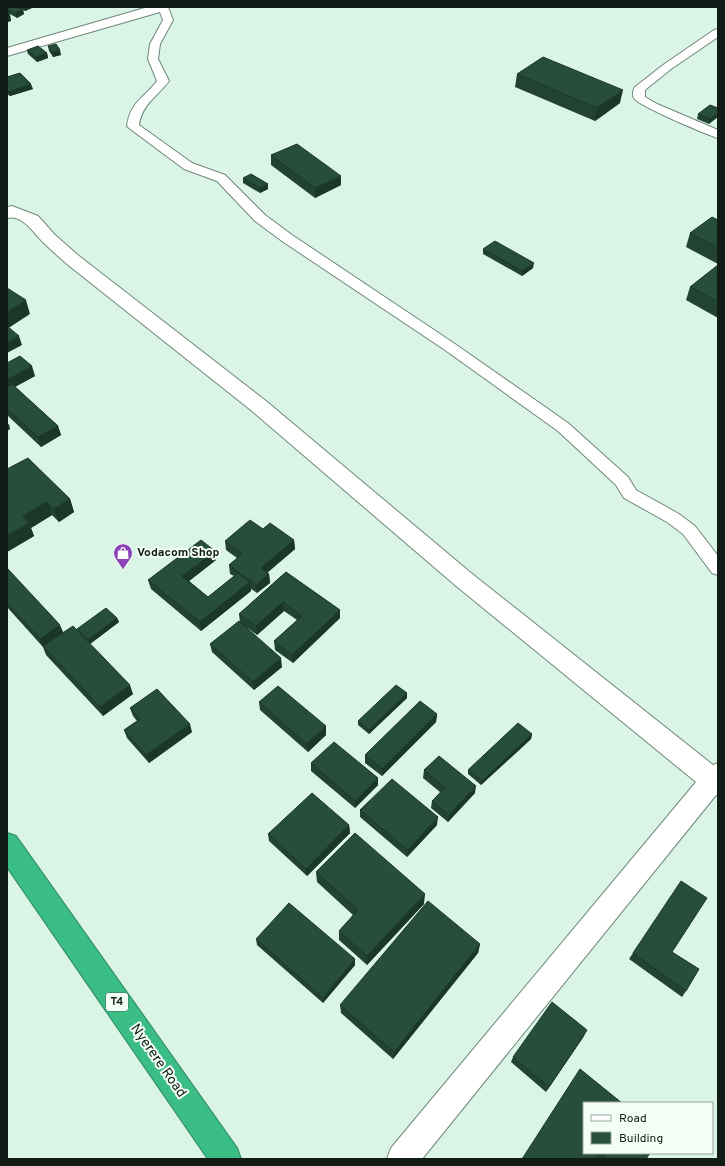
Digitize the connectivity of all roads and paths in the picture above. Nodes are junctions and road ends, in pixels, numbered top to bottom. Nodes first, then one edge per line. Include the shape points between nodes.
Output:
1 (162, 7) edge
2 (718, 32) edge
3 (7, 52) edge
4 (718, 134) edge
5 (7, 213) edge
6 (718, 568) edge
7 (716, 779) edge
8 (7, 845) edge
9 (226, 1159) edge
10 (402, 1159) edge

1 - 3 street
1 - 6 lane via 168,20 155,44 153,60 163,81 135,111 133,126 188,166 221,178 260,218 287,238 450,347 563,427 622,481 630,494 689,530
2 - 4 lane via 666,67 639,89 639,98
5 - 7 street via 12,211 32,220 73,260 259,406 463,579
7 - 10 street
8 - 9 highway, Nyerere Road / T4

